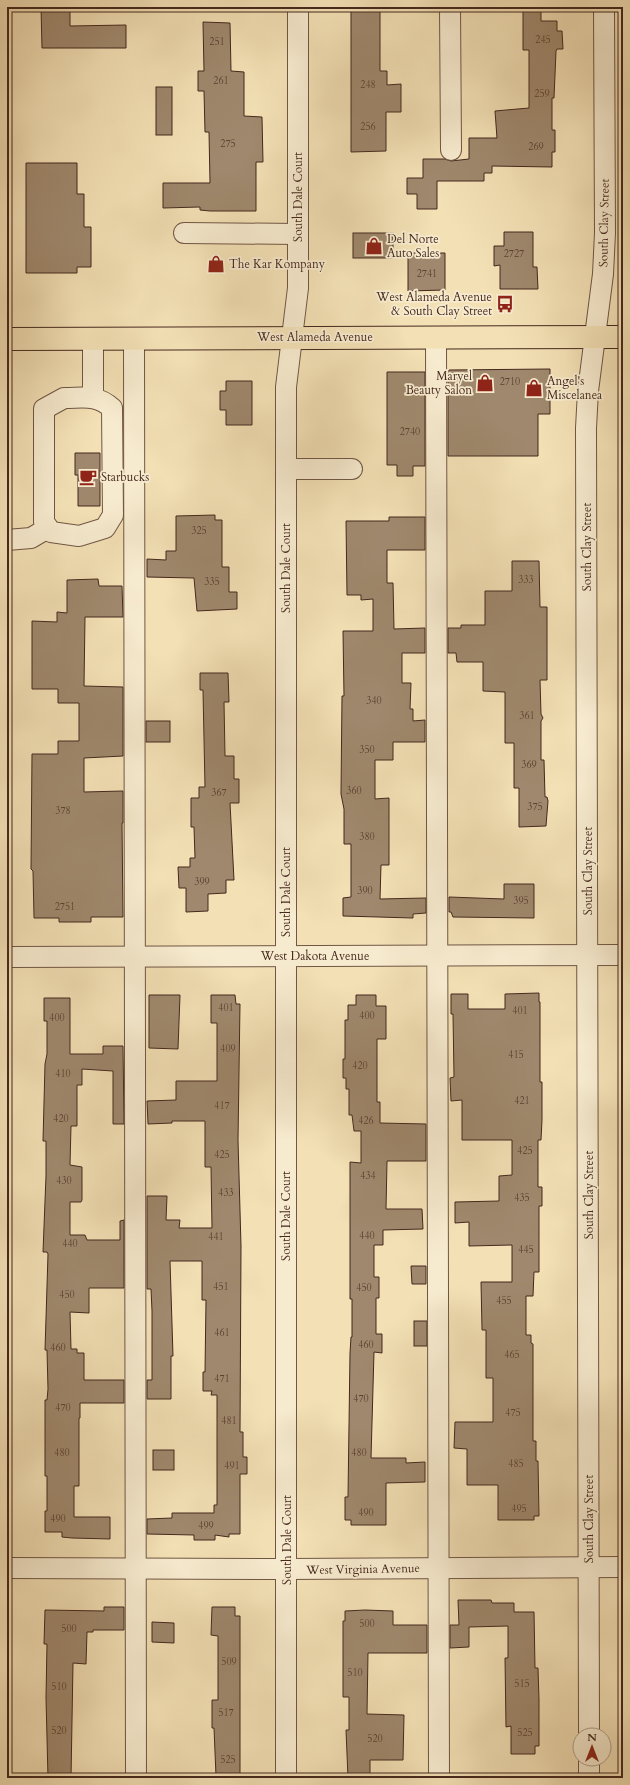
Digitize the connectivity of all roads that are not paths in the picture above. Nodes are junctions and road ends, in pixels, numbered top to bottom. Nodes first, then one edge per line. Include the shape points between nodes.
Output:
1 (298, 7) edge
2 (450, 7) edge
3 (604, 7) edge
4 (451, 150) dead end
5 (184, 233) dead end
6 (298, 234) junction
7 (623, 336) edge
8 (293, 337) junction
9 (436, 337) junction
10 (595, 337) junction
11 (93, 338) junction
12 (134, 338) junction
13 (7, 339) edge
14 (94, 398) junction
15 (286, 468) junction
16 (352, 469) dead end
17 (48, 528) junction
18 (7, 540) edge
19 (438, 955) junction
20 (589, 955) junction
21 (623, 955) edge
22 (286, 956) junction
23 (7, 957) edge
24 (135, 957) junction
25 (589, 1567) junction
26 (623, 1567) edge
27 (7, 1568) edge
28 (439, 1568) junction
29 (136, 1569) junction
30 (287, 1570) junction
31 (589, 1727) edge
32 (589, 1767) edge
33 (136, 1778) edge
34 (286, 1778) edge
35 (439, 1778) edge
36 (589, 1778) edge

1 - 6 street, South Dale Court
2 - 4 street
3 - 10 street, South Clay Street via 605,233
5 - 6 street
6 - 8 street, South Dale Court via 298,288
7 - 10 main road, West Alameda Avenue
8 - 9 main road, West Alameda Avenue
8 - 12 main road, West Alameda Avenue
8 - 15 street, South Dale Court via 286,387
9 - 10 main road, West Alameda Avenue
9 - 19 street
10 - 20 street, South Clay Street via 586,428
11 - 12 main road, West Alameda Avenue
11 - 13 main road, West Alameda Avenue
11 - 14 street
12 - 24 street
14 - 17 street via 64,398 44,409 44,522
14 - 17 street via 103,400 112,408 113,515 105,528 79,536 51,532
15 - 16 street
15 - 22 street, South Dale Court
17 - 18 street via 31,538
19 - 20 street, West Dakota Avenue
19 - 22 street, West Dakota Avenue
19 - 28 street
20 - 21 street, West Dakota Avenue
20 - 25 street, South Clay Street
22 - 24 street, West Dakota Avenue
22 - 30 street, South Dale Court
23 - 24 street, West Dakota Avenue
24 - 29 street
25 - 26 street, West Virginia Avenue
25 - 28 street, West Virginia Avenue
25 - 31 street, South Clay Street
27 - 29 street, West Virginia Avenue
28 - 30 street, West Virginia Avenue
28 - 35 street
29 - 30 street, West Virginia Avenue
29 - 33 street
30 - 34 street, South Dale Court
32 - 36 street

